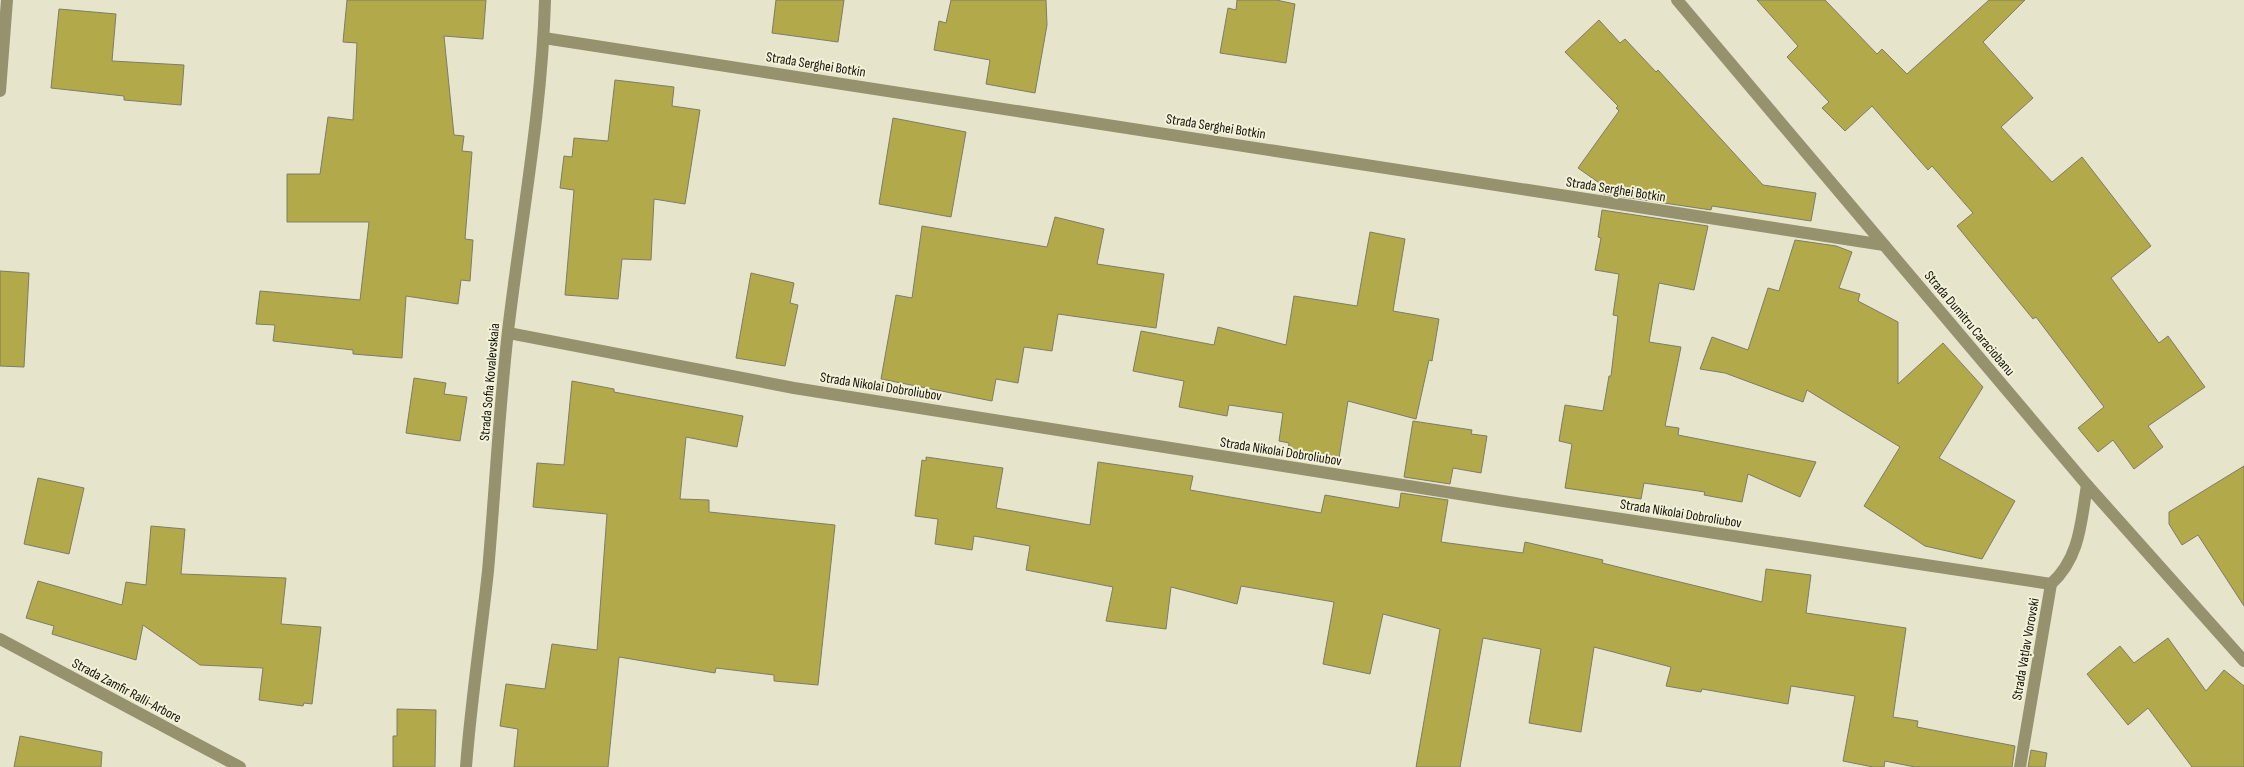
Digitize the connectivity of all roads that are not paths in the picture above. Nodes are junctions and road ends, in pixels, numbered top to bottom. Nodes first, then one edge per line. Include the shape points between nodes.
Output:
1 (7, 0) edge
2 (545, 0) edge
3 (1677, 0) edge
4 (544, 38) junction
5 (0, 91) edge
6 (1884, 245) junction
7 (508, 333) junction
8 (2087, 485) junction
9 (2051, 584) junction
10 (0, 640) edge
11 (2244, 661) edge
12 (240, 767) edge
13 (466, 767) edge
14 (2020, 767) edge

1 - 5 street
2 - 4 street, Strada Sofia Kovalevskaia
3 - 6 street, Strada Dumitru Caraciobanu
4 - 6 street, Strada Serghei Botkin
4 - 7 street, Strada Sofia Kovalevskaia via 533,149
6 - 8 street, Strada Dumitru Caraciobanu
7 - 9 street, Strada Nikolai Dobroliubov via 804,389 1483,498
7 - 13 street, Strada Sofia Kovalevskaia
8 - 9 street, Strada Vațlav Vorovski via 2074,554 2062,574
8 - 11 street, Strada Dumitru Caraciobanu
9 - 14 street, Strada Vațlav Vorovski
10 - 12 street, Strada Zamfir Ralli-Arbore

